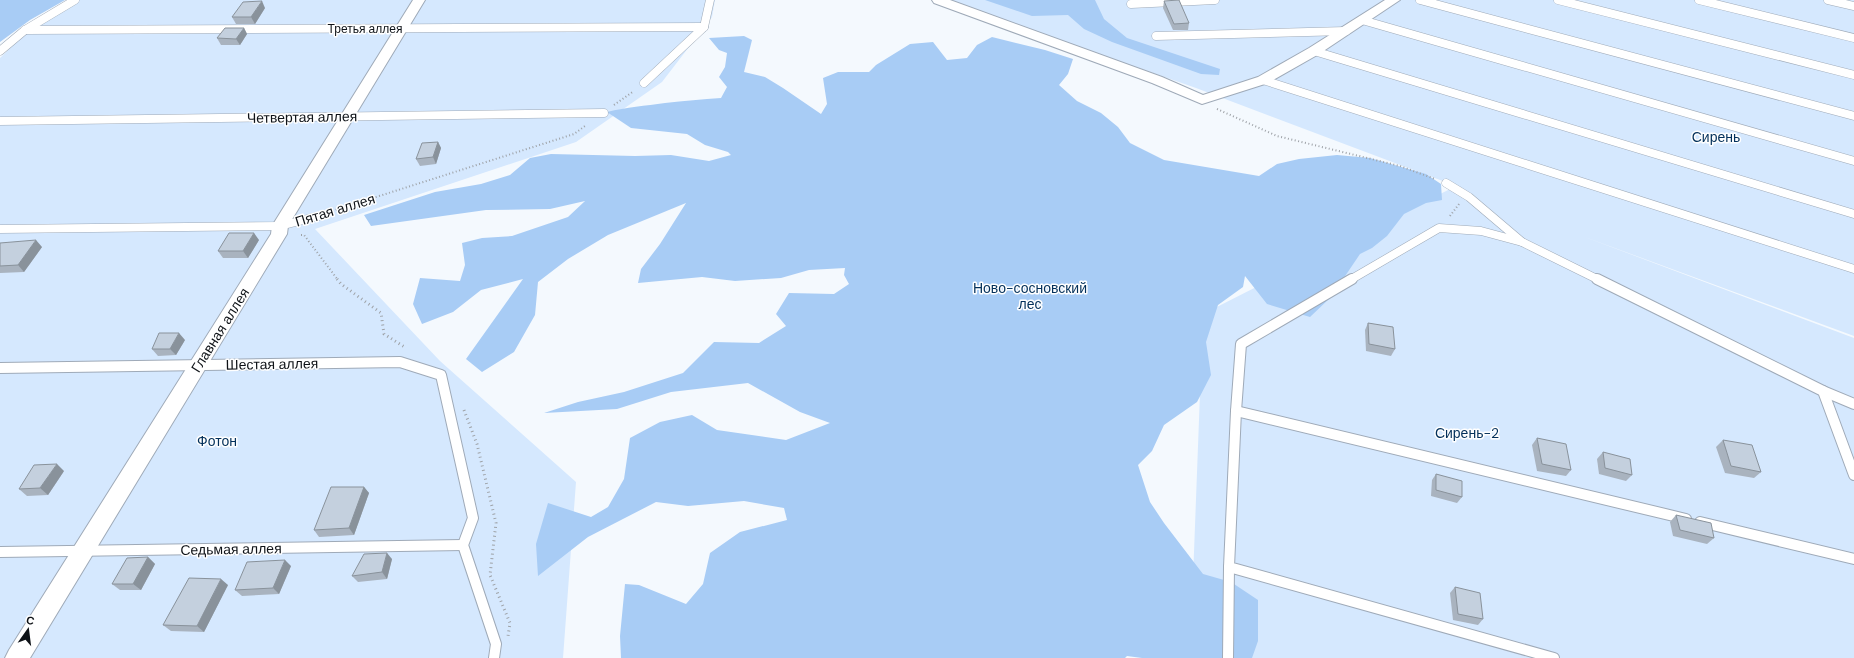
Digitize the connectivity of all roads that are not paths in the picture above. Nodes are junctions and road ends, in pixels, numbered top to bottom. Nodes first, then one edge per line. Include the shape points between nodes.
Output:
1 (75, 0) edge
2 (418, 0) edge
3 (710, 0) edge
4 (938, 0) edge
5 (1215, 0) edge
6 (1394, 0) edge
7 (1420, 0) edge
8 (1558, 0) edge
9 (1699, 0) edge
10 (1828, 0) edge
11 (1131, 4) dead end
12 (1854, 6) edge
13 (1362, 20) junction
14 (704, 27) junction
15 (400, 29) junction
16 (25, 30) junction
17 (1346, 31) junction
18 (1156, 36) dead end
19 (1854, 38) edge
20 (0, 51) edge
21 (1314, 51) junction
22 (1854, 75) edge
23 (1263, 80) junction
24 (644, 83) road end
25 (604, 113) road end
26 (1854, 116) edge
27 (347, 117) junction
28 (0, 121) edge
29 (1854, 161) edge
30 (1446, 183) road end
31 (1854, 214) edge
32 (319, 216) road end
33 (0, 229) edge
34 (280, 230) junction
35 (1522, 242) junction
36 (1854, 269) edge
37 (198, 365) junction
38 (0, 368) edge
39 (1823, 390) junction
40 (1854, 404) edge
41 (1236, 410) junction
42 (1854, 475) edge
43 (463, 545) junction
44 (84, 551) junction
45 (0, 552) edge
46 (1854, 559) edge
47 (1230, 567) junction
48 (17, 658) edge
49 (494, 658) edge
50 (1228, 658) edge
51 (1554, 658) edge

1 - 16 lane
2 - 15 street, Главная аллея
3 - 14 lane
4 - 23 street via 1157,80 1202,100
5 - 11 lane
6 - 13 street
7 - 26 lane
8 - 22 lane
9 - 19 lane
10 - 12 lane
13 - 17 street
13 - 29 lane
14 - 15 lane, Третья аллея
14 - 24 lane
15 - 16 lane, Третья аллея
15 - 27 street, Главная аллея
16 - 20 lane
17 - 18 lane
17 - 21 street
21 - 23 street
21 - 31 lane
23 - 36 lane
25 - 27 lane, Четвертая аллея
27 - 28 lane, Четвертая аллея
27 - 34 street, Главная аллея
30 - 35 lane via 1461,192
32 - 34 lane, Пятая аллея
33 - 34 lane, Пятая аллея
34 - 37 street, Главная аллея
35 - 39 lane
35 - 41 lane via 1493,232 1467,228 1439,228 1241,344
37 - 38 lane, Шестая аллея
37 - 43 lane, Шестая аллея via 400,362 440,375 472,518
37 - 44 street, Главная аллея
39 - 40 lane
39 - 42 lane
41 - 46 lane
41 - 47 lane
43 - 44 lane, Седьмая аллея
43 - 49 lane via 496,644
44 - 45 lane, Седьмая аллея
44 - 48 street, Главная аллея
47 - 50 lane
47 - 51 lane

